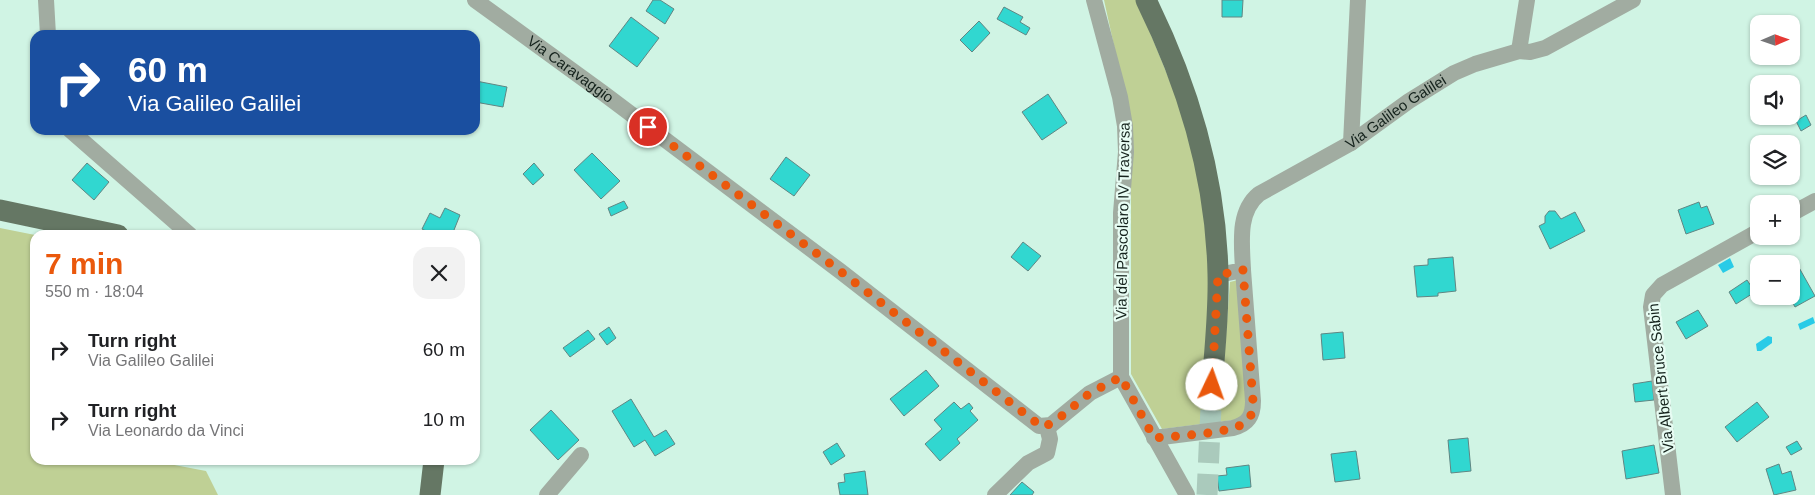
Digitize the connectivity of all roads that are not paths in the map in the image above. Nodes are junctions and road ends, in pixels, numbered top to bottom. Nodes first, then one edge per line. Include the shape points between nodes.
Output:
1 (46, 0) edge
2 (475, 0) edge
3 (1094, 0) edge
4 (1146, 0) edge
5 (1358, 0) edge
6 (1527, 0) edge
7 (1633, 0) edge
8 (48, 30) edge
9 (1519, 51) junction
10 (76, 135) edge
11 (1351, 143) junction
12 (1815, 201) edge
13 (1800, 209) edge
14 (0, 210) edge
15 (94, 230) edge
16 (184, 230) edge
17 (1750, 236) edge
18 (1243, 270) junction
19 (1218, 275) junction
20 (1121, 377) junction
21 (1212, 385) tunnel mouth
22 (1047, 427) junction
23 (1154, 438) junction
24 (581, 455) dead end
25 (433, 465) edge
26 (430, 495) edge
27 (547, 495) edge
28 (995, 495) edge
29 (1187, 495) edge
30 (1673, 495) edge

1 - 8 street
2 - 22 street, Via Caravaggio via 840,271 1039,426
3 - 20 street, Via del Pascolaro IV Traversa via 1120,97 1126,139 1121,213
4 - 19 main road via 1166,42 1192,116 1209,190
5 - 11 street
6 - 9 street
7 - 9 street, Via Galileo Galilei via 1545,48
9 - 11 street, Via Galileo Galilei via 1469,66 1446,78
10 - 16 street
11 - 18 street, Via Galileo Galilei via 1263,192 1250,204 1243,223
12 - 13 street
14 - 15 main road
17 - 30 street, Via Albert Bruce Sabin via 1662,285 1653,295 1651,307
18 - 19 street
18 - 23 street, Via Galileo Galilei via 1253,401 1250,417 1233,428
19 - 21 main road
20 - 22 street via 1090,393
20 - 23 street, Via del Pascolaro IV Traversa
22 - 28 street via 1050,440 1046,453 1028,463
23 - 29 street, Via del Pascolaro IV Traversa
24 - 27 street
25 - 26 main road

